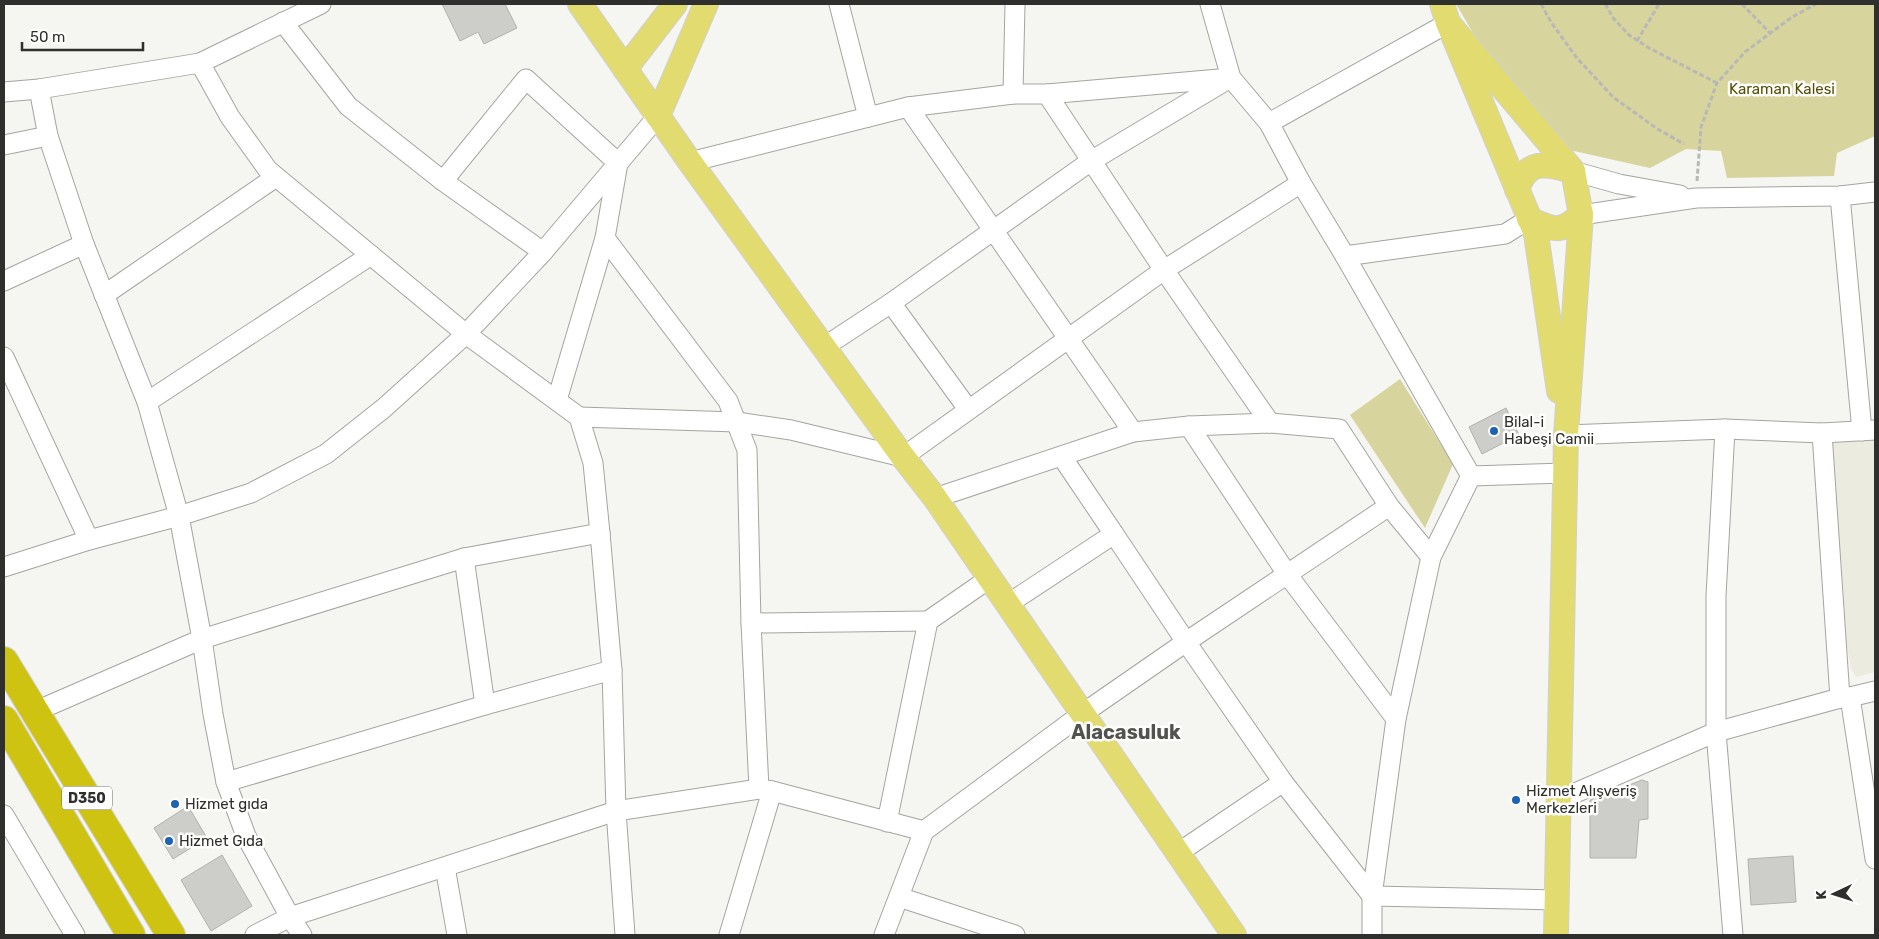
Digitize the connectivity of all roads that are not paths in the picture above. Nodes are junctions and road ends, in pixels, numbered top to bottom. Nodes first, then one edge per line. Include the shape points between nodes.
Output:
1 (321, 4) edge
2 (580, 4) edge
3 (675, 4) edge
4 (706, 4) edge
5 (839, 4) edge
6 (1015, 4) edge
7 (1210, 4) edge
8 (1445, 13) edge
9 (283, 22) junction
10 (200, 63) junction
11 (625, 70) junction
12 (1231, 78) junction
13 (39, 89) junction
14 (4, 92) edge
15 (1013, 94) junction
16 (1047, 94) junction
17 (908, 107) junction
18 (658, 116) junction
19 (868, 117) junction
20 (1269, 123) junction
21 (48, 136) junction
22 (4, 145) edge
23 (1091, 161) junction
24 (690, 162) junction
25 (618, 163) junction
26 (1574, 171) junction
27 (276, 177) junction
28 (443, 181) junction
29 (1301, 183) junction
30 (1518, 190) junction
31 (1875, 192) edge
32 (1840, 196) junction
33 (1696, 198) junction
34 (1581, 215) junction
35 (1530, 219) junction
36 (993, 231) junction
37 (605, 238) junction
38 (84, 244) junction
39 (542, 252) junction
40 (371, 256) junction
41 (1345, 256) junction
42 (1164, 270) junction
43 (4, 281) edge
44 (104, 295) junction
45 (891, 303) junction
46 (466, 334) junction
47 (1068, 340) junction
48 (824, 347) junction
49 (4, 358) edge
50 (557, 400) junction
51 (147, 402) junction
52 (968, 409) junction
53 (579, 417) junction
54 (737, 422) junction
55 (1270, 423) junction
56 (1188, 426) junction
57 (1725, 429) junction
58 (1869, 431) edge
59 (1133, 432) junction
60 (1822, 433) junction
61 (1566, 435) junction
62 (903, 457) junction
63 (1062, 457) junction
64 (1566, 473) junction
65 (1471, 476) junction
66 (935, 498) junction
67 (1389, 506) junction
68 (179, 516) junction
69 (600, 533) junction
70 (1114, 534) junction
71 (89, 540) junction
72 (1431, 557) junction
73 (464, 558) junction
74 (4, 567) edge
75 (1287, 574) junction
76 (990, 578) junction
77 (1008, 604) junction
78 (928, 621) junction
79 (751, 623) junction
80 (202, 639) junction
81 (1186, 642) junction
82 (4, 661) edge
83 (612, 670) junction
84 (1875, 691) edge
85 (1845, 698) junction
86 (486, 705) junction
87 (34, 712) junction
88 (1082, 714) junction
89 (1396, 719) junction
90 (4, 720) edge
91 (1716, 732) junction
92 (226, 782) junction
93 (1283, 782) junction
94 (766, 790) junction
95 (1559, 800) junction
96 (616, 811) junction
97 (4, 815) edge
98 (888, 822) junction
99 (924, 831) junction
100 (1178, 853) junction
101 (1875, 859) edge
102 (445, 867) junction
103 (1372, 896) junction
104 (899, 897) junction
105 (1557, 900) junction
106 (290, 918) junction
107 (75, 935) edge
108 (131, 935) edge
109 (171, 935) edge
110 (255, 935) edge
111 (302, 935) edge
112 (457, 935) edge
113 (625, 935) edge
114 (728, 935) edge
115 (884, 935) edge
116 (1015, 935) edge
117 (1234, 935) edge
118 (1372, 935) edge
119 (1556, 935) edge
120 (1733, 935) edge

1 - 9 street
2 - 11 main road
3 - 11 main road
4 - 18 main road
5 - 19 street
6 - 15 street
7 - 12 street
8 - 20 street
8 - 26 main road
8 - 30 main road
9 - 10 street
9 - 28 street via 348,106
10 - 13 street
10 - 27 street via 230,117
11 - 18 main road
12 - 16 street
12 - 20 street
12 - 23 street
13 - 14 street
13 - 21 street
15 - 16 street
15 - 17 street
16 - 23 street
17 - 19 street
17 - 36 street
18 - 24 main road
18 - 25 street
19 - 24 street
20 - 29 street
21 - 22 street
21 - 38 street
23 - 36 street
23 - 42 street
24 - 48 main road
25 - 28 street via 526,79
25 - 37 street
25 - 39 street
26 - 30 main road via 1547,165 1534,166 1522,176
26 - 33 street via 1619,184
26 - 34 main road
27 - 40 street
27 - 44 street
28 - 39 street
29 - 41 street
29 - 42 street
30 - 35 main road
31 - 32 street
32 - 33 street
32 - 58 street
33 - 34 street
34 - 35 main road via 1572,224 1559,229 1551,229
34 - 61 main road
35 - 41 street via 1505,234
35 - 61 main road via 1536,234
36 - 45 street
36 - 47 street
37 - 50 street
37 - 54 street via 728,401
38 - 43 street
38 - 44 street
39 - 46 street
40 - 46 street
40 - 51 street
41 - 65 street
42 - 47 street
42 - 55 street
44 - 51 street
45 - 48 street
45 - 52 street
46 - 50 street
46 - 68 street via 384,408 326,454 251,493
47 - 52 street
47 - 59 street
48 - 62 main road
49 - 71 street
50 - 53 street
51 - 68 street
52 - 62 street
53 - 54 street
53 - 69 street via 593,463
54 - 62 street via 791,430
54 - 79 street via 747,450
55 - 56 street
55 - 67 street via 1339,429
56 - 59 street
56 - 75 street
57 - 60 street
57 - 61 street
57 - 91 street via 1716,596
58 - 60 street
59 - 63 street
60 - 85 street
61 - 64 main road
62 - 66 main road
63 - 66 street
63 - 70 street
64 - 65 street
64 - 95 main road
65 - 72 street
66 - 76 main road
67 - 72 street
67 - 75 street
68 - 71 street
68 - 80 street
69 - 73 street
69 - 83 street
70 - 77 street
70 - 81 street
71 - 74 street
72 - 89 street
73 - 80 street
73 - 86 street
75 - 81 street
75 - 89 street
76 - 77 main road
76 - 78 street
77 - 88 main road
78 - 79 street
78 - 98 street
79 - 94 street
80 - 87 street
80 - 92 street
81 - 88 street
81 - 93 street
82 - 87 highway, D350
83 - 86 street
83 - 96 street
84 - 85 street
85 - 91 street
85 - 101 street
86 - 92 street
87 - 109 highway, D350
88 - 99 street
88 - 100 main road
89 - 103 street
90 - 108 highway, D350
91 - 95 street
91 - 120 street
92 - 106 street via 246,836
93 - 100 street
93 - 103 street
94 - 96 street
94 - 98 street
94 - 114 street
95 - 105 main road
96 - 102 street
96 - 113 street
97 - 107 street
98 - 99 street
99 - 104 street
100 - 117 main road
102 - 106 street
102 - 112 street
103 - 105 street
103 - 118 street
104 - 115 street
104 - 116 street
105 - 119 main road
106 - 110 street
106 - 111 street

